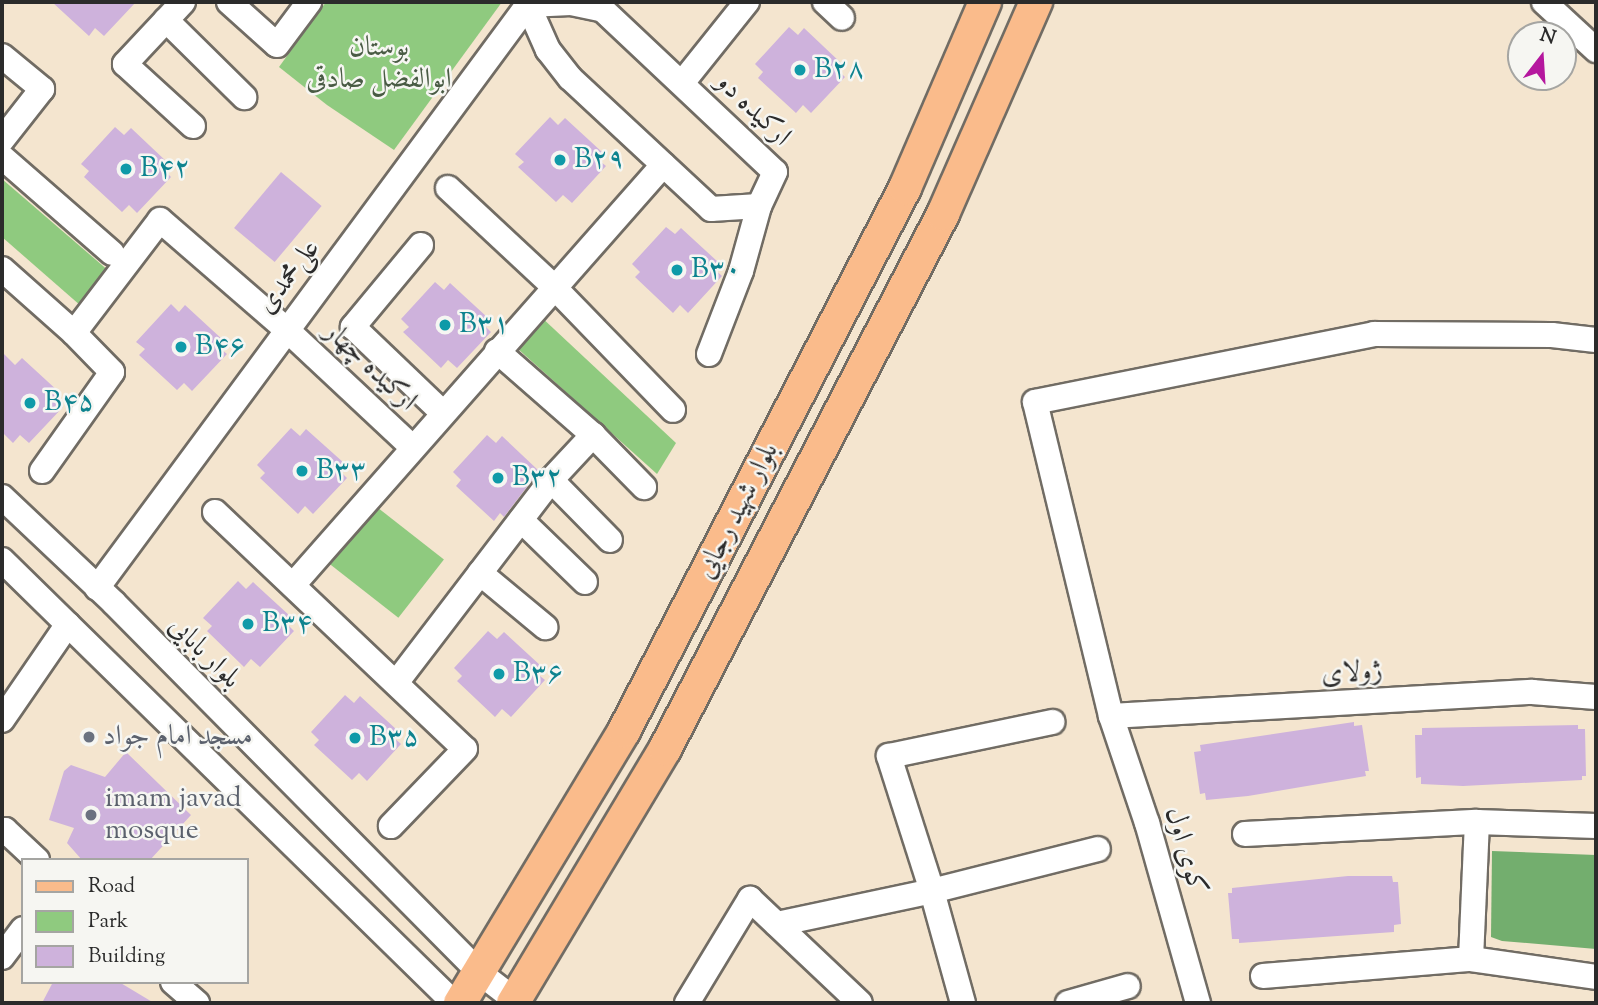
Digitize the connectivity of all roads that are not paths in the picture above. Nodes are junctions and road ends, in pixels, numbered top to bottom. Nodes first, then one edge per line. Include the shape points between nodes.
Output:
1 (183, 2) edge
2 (229, 2) edge
3 (309, 2) edge
4 (747, 2) edge
5 (985, 2) edge
6 (1036, 2) edge
7 (1544, 2) edge
8 (529, 3) edge
9 (166, 20) junction
10 (1596, 50) edge
11 (2, 56) edge
12 (681, 83) junction
13 (244, 97) dead end
14 (193, 127) dead end
15 (2, 141) edge
16 (2, 157) edge
17 (663, 165) junction
18 (448, 188) dead end
19 (759, 206) junction
20 (421, 245) dead end
21 (112, 253) dead end
22 (2, 269) edge
23 (554, 287) junction
24 (287, 330) junction
25 (74, 332) junction
26 (1596, 340) edge
27 (497, 351) junction
28 (709, 354) dead end
29 (673, 410) dead end
30 (442, 412) junction
31 (593, 435) junction
32 (412, 447) junction
33 (41, 471) dead end
34 (551, 480) junction
35 (644, 487) dead end
36 (2, 497) edge
37 (215, 512) dead end
38 (521, 520) junction
39 (610, 540) dead end
40 (2, 560) edge
41 (480, 573) junction
42 (585, 582) dead end
43 (293, 585) junction
44 (97, 588) junction
45 (68, 624) junction
46 (545, 628) dead end
47 (396, 683) junction
48 (1596, 697) edge
49 (1111, 716) junction
50 (2, 720) edge
51 (1052, 722) dead end
52 (1477, 822) junction
53 (391, 826) dead end
54 (1596, 826) edge
55 (2, 834) edge
56 (1245, 834) dead end
57 (1098, 849) dead end
58 (35, 858) edge
59 (932, 891) junction
60 (429, 921) junction
61 (776, 924) junction
62 (21, 932) edge
63 (400, 951) junction
64 (2, 957) edge
65 (1472, 958) junction
66 (480, 972) junction
67 (1263, 976) dead end
68 (1596, 977) edge
69 (175, 984) edge
70 (1128, 986) dead end
71 (516, 1002) edge
72 (197, 1003) edge
73 (454, 1003) edge
74 (460, 1003) edge
75 (687, 1003) edge
76 (860, 1003) edge
77 (963, 1003) edge
78 (1068, 1003) edge
79 (1198, 1003) edge

1 - 9 street
2 - 3 street via 277,45
4 - 12 street
5 - 66 main road, بلوار شهید رجایی via 905,188 624,730
6 - 71 main road, بلوار شهید رجایی via 943,214 671,737
7 - 10 street
8 - 12 street, ارکیده دو via 571,3 603,10
8 - 17 street via 548,50 570,78
8 - 24 street, علی‌محمدی
9 - 13 street
9 - 14 street via 125,64
11 - 15 street via 42,89
12 - 19 street, ارکیده دو via 775,172
16 - 21 street
17 - 19 street via 711,209
17 - 23 street
18 - 23 street
19 - 28 street via 741,271
20 - 30 street via 353,327
22 - 25 street
23 - 27 street
23 - 29 street
24 - 25 street, ارکیده چهار via 160,220
24 - 32 street, ارکیده چهار
24 - 44 street, علی‌محمدی
25 - 33 street via 112,372
26 - 49 street, کوی اول via 1552,335 1374,334 1035,402
27 - 30 street
27 - 31 street
30 - 32 street
31 - 34 street
31 - 35 street
32 - 43 street
34 - 38 street
34 - 39 street
36 - 44 street, بلوار بابایی
37 - 43 street
38 - 41 street
38 - 42 street
40 - 45 street
41 - 46 street
41 - 47 street
43 - 47 street
44 - 60 street, بلوار بابایی
45 - 50 street
45 - 63 street
47 - 53 street via 465,749
48 - 49 street, ژولای via 1532,692
49 - 79 street, کوی اول
51 - 59 street via 889,756
52 - 54 street
52 - 56 street
52 - 65 street
55 - 58 street via 5,830
57 - 59 street
59 - 61 street
59 - 77 street
60 - 63 street via 429,936 423,943
60 - 66 street, بلوار بابایی
61 - 75 street via 750,899
61 - 76 street
62 - 64 street
63 - 73 street
65 - 67 street
65 - 68 street
66 - 71 street, بلوار بابایی
66 - 74 main road, بلوار شهید رجایی
69 - 72 street
70 - 78 street

